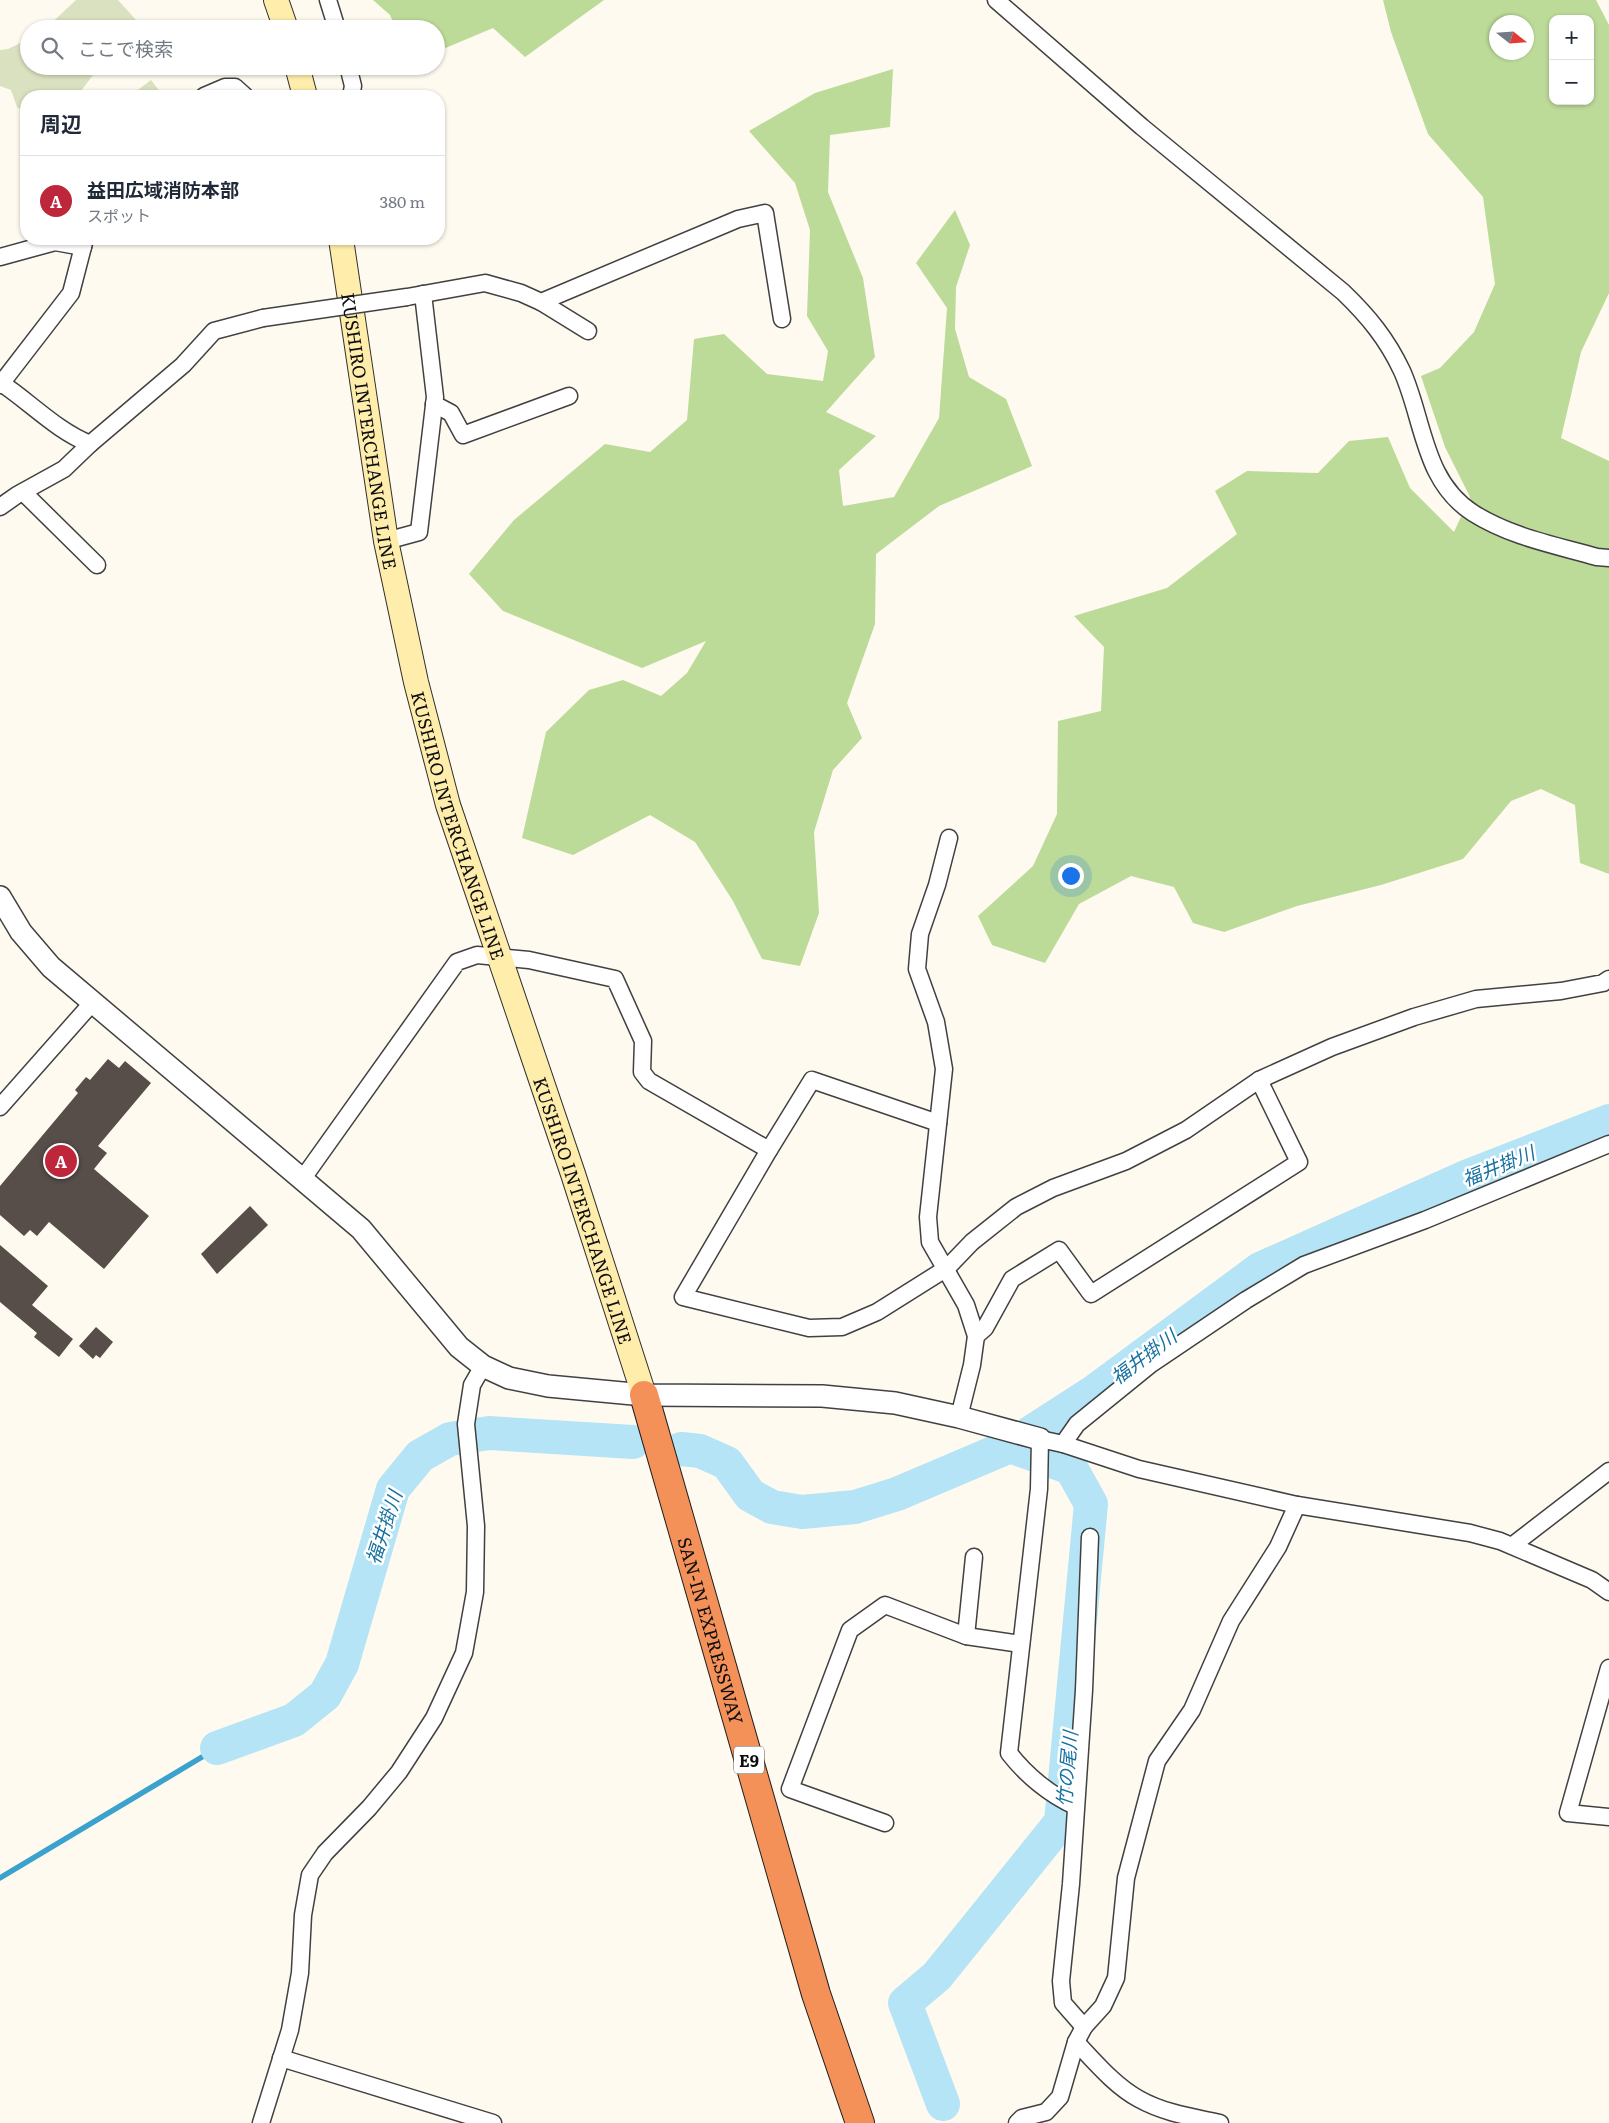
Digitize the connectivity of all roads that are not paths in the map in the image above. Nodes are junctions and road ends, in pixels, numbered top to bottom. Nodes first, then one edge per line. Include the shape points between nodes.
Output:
1 (276, 0) edge
2 (328, 0) edge
3 (996, 0) edge
4 (283, 20) edge
5 (334, 20) edge
6 (299, 75) edge
7 (351, 75) edge
8 (218, 90) edge
9 (238, 90) edge
10 (303, 90) edge
11 (353, 90) edge
12 (45, 245) edge
13 (83, 245) edge
14 (342, 245) edge
15 (0, 257) edge
16 (415, 295) junction
17 (541, 302) junction
18 (782, 319) dead end
19 (588, 330) dead end
20 (0, 384) edge
21 (569, 396) dead end
22 (434, 404) junction
23 (90, 444) junction
24 (22, 492) junction
25 (0, 507) edge
26 (386, 541) junction
27 (1609, 558) edge
28 (97, 565) dead end
29 (949, 838) dead end
30 (0, 897) edge
31 (499, 957) junction
32 (1609, 979) edge
33 (92, 1003) junction
34 (1259, 1080) junction
35 (0, 1107) edge
36 (938, 1123) junction
37 (1609, 1144) edge
38 (769, 1150) junction
39 (301, 1180) junction
40 (947, 1268) junction
41 (976, 1336) junction
42 (483, 1366) junction
43 (644, 1395) junction
44 (959, 1417) junction
45 (1040, 1439) junction
46 (1063, 1444) junction
47 (1609, 1471) edge
48 (1297, 1505) junction
49 (1090, 1537) dead end
50 (1513, 1546) junction
51 (974, 1557) dead end
52 (1609, 1592) edge
53 (966, 1636) junction
54 (1021, 1644) junction
55 (1609, 1668) edge
56 (1075, 1806) junction
57 (1609, 1817) edge
58 (885, 1823) dead end
59 (1084, 2026) junction
60 (1076, 2042) junction
61 (281, 2058) junction
62 (261, 2123) edge
63 (492, 2123) edge
64 (860, 2123) edge
65 (1017, 2123) edge
66 (1220, 2123) edge

1 - 4 main road
2 - 5 street
3 - 27 street via 1142,127 1344,292 1374,322 1402,371 1429,458 1446,489 1472,512 1513,534
6 - 10 main road
7 - 11 street
8 - 9 street via 235,87
12 - 15 street
13 - 20 street via 71,293
14 - 26 main road, KUSHIRO INTERCHANGE LINE
16 - 17 street via 485,283
16 - 22 street
16 - 23 street, bridge via 263,318 214,331 183,365
17 - 18 street via 738,219 765,213
17 - 19 street
20 - 23 street via 29,402 69,436
21 - 22 street via 463,435 451,413
22 - 26 street via 419,532
23 - 24 street via 64,469
24 - 25 street
24 - 28 street
26 - 31 main road, KUSHIRO INTERCHANGE LINE via 416,682 448,805
29 - 36 street via 920,934 917,969 936,1022 944,1069
30 - 33 street via 21,932 51,967
31 - 38 street via 529,960 615,979 643,1040 642,1072 649,1081
31 - 39 street via 477,955 457,962
31 - 43 main road, KUSHIRO INTERCHANGE LINE
32 - 34 street via 1561,991 1476,999 1414,1017 1332,1047
33 - 35 street
33 - 39 street
34 - 40 street via 1186,1130 1126,1161 1053,1188 1016,1207 972,1242
34 - 41 street via 1298,1162 1091,1294 1058,1250 1012,1279 985,1328
36 - 38 street via 812,1080
36 - 40 street via 928,1217 930,1242
37 - 46 street via 1304,1266 1246,1300 1151,1364 1076,1424
38 - 40 street via 683,1297 809,1328 842,1327 878,1312
39 - 42 street via 360,1229 440,1326
40 - 41 street via 966,1305
41 - 44 street
42 - 43 street via 509,1378 548,1386
42 - 61 street via 472,1385 466,1424 476,1526 475,1592 464,1653 434,1718 400,1772 325,1853 310,1875 302,1915 300,1974 290,2030
43 - 44 street via 822,1396 895,1403
43 - 64 highway, SAN-IN EXPRESSWAY / E9 via 816,1994
44 - 45 street
45 - 46 street
45 - 54 street via 1039,1489
46 - 48 street via 1139,1469
47 - 50 street
48 - 50 street via 1470,1534
48 - 59 street via 1278,1547 1231,1621 1192,1710 1157,1761 1126,1878 1116,1978 1103,2006
49 - 56 street via 1084,1690
50 - 52 street via 1592,1580
51 - 53 street
53 - 54 street
53 - 58 street via 885,1605 850,1630 790,1789
54 - 56 street via 1010,1753 1022,1769
55 - 57 street via 1568,1814
56 - 59 street via 1061,1981 1062,2003
59 - 60 street
60 - 65 street via 1060,2097 1046,2112 1022,2118
60 - 66 street via 1103,2071 1137,2098 1166,2111
61 - 62 street
61 - 63 street

